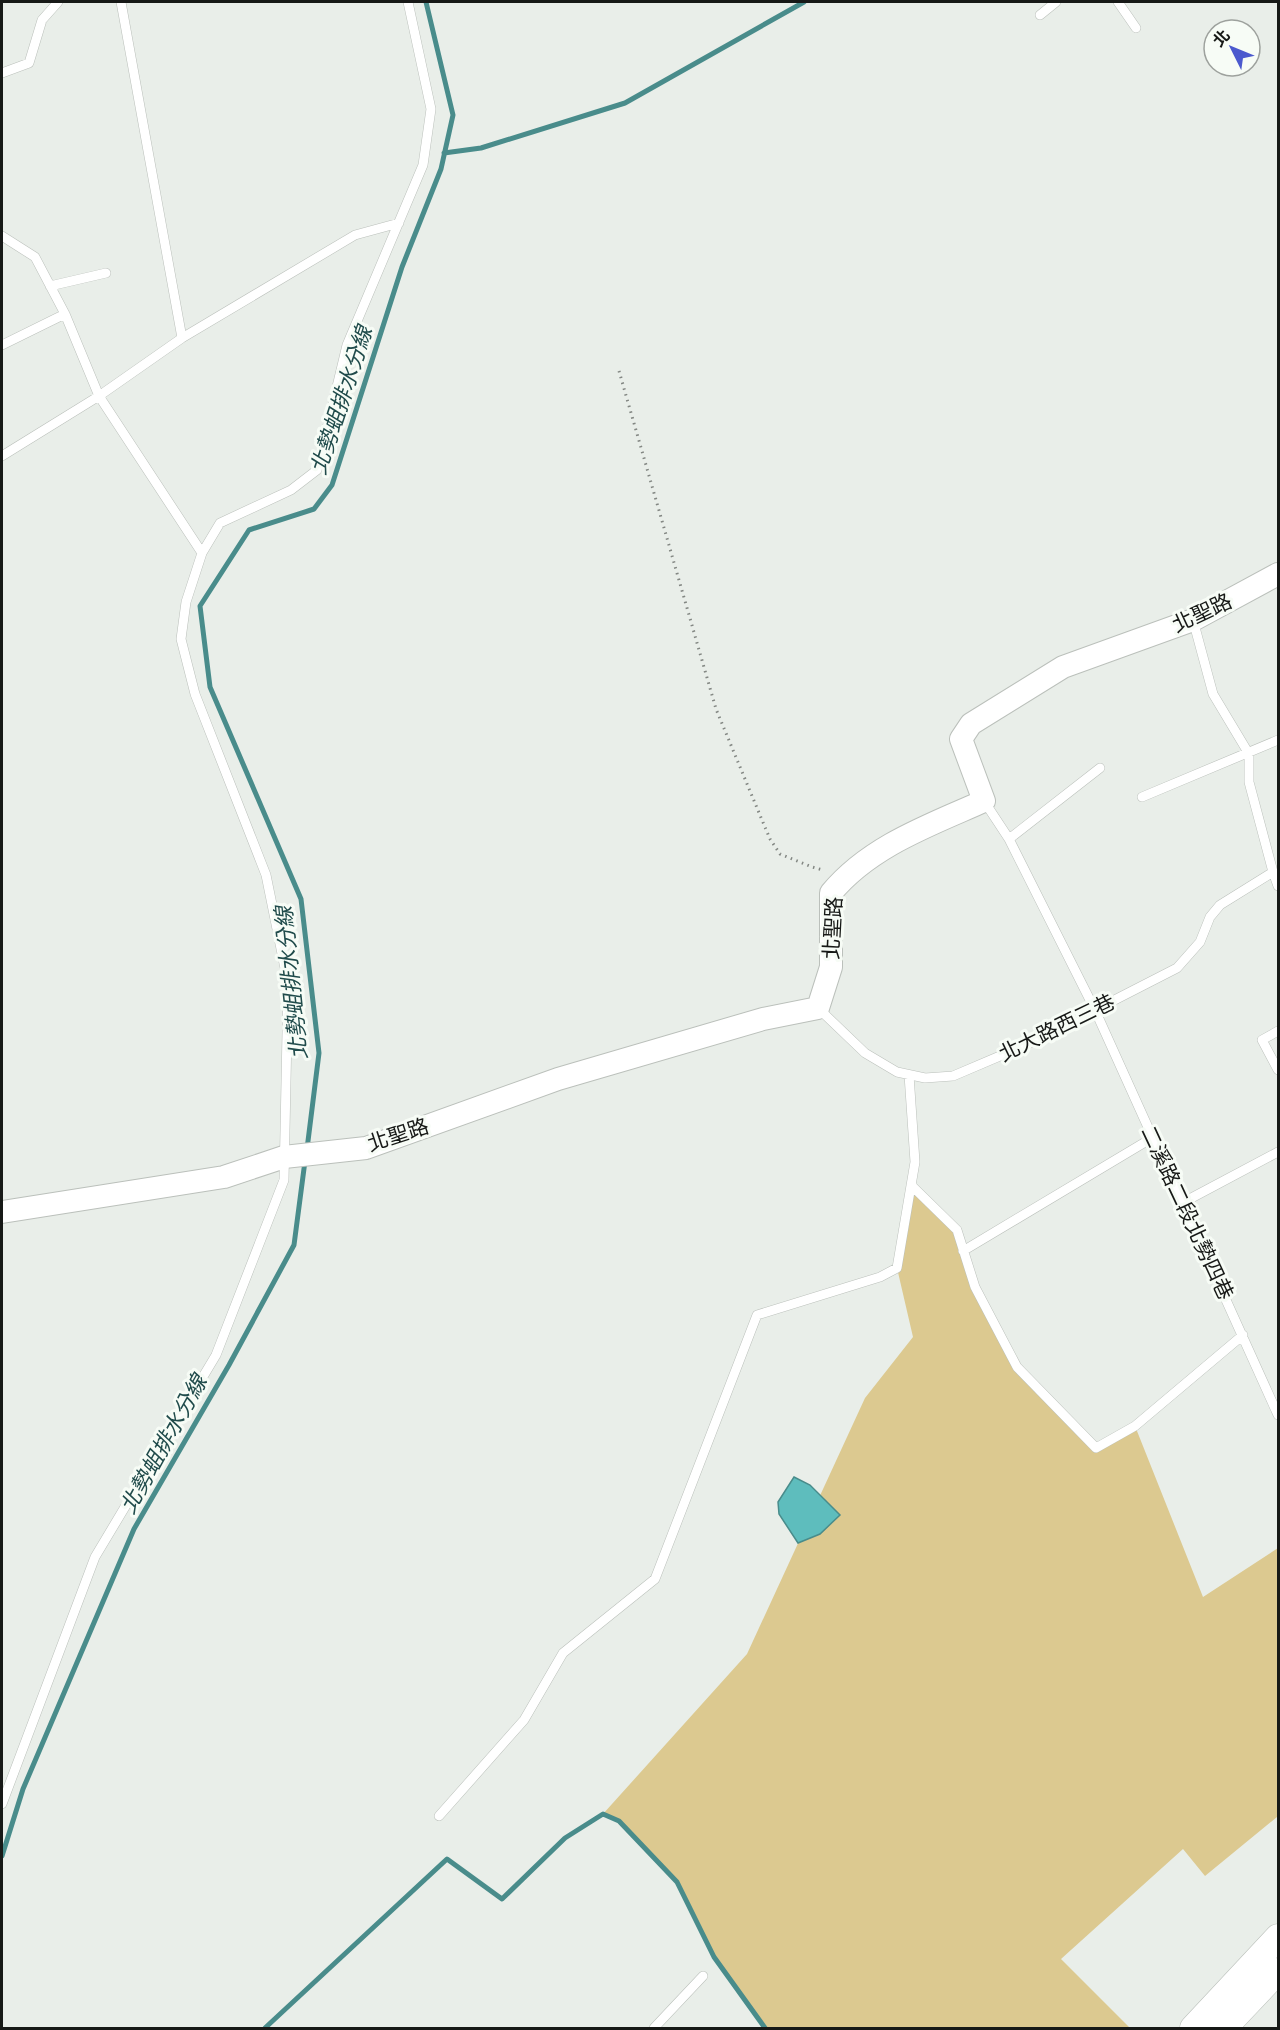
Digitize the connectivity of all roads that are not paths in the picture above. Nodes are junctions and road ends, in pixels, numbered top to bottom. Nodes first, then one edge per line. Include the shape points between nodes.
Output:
1 (58, 2) edge
2 (122, 2) edge
3 (408, 2) edge
4 (1056, 2) edge
5 (1118, 2) edge
6 (1040, 15) dead end
7 (1136, 28) dead end
8 (2, 73) edge
9 (399, 223) junction
10 (2, 236) edge
11 (106, 273) dead end
12 (50, 286) junction
13 (65, 314) junction
14 (182, 338) junction
15 (2, 345) edge
16 (99, 396) junction
17 (2, 456) edge
18 (202, 553) junction
19 (1278, 574) edge
20 (1193, 620) junction
21 (1278, 740) edge
22 (1249, 754) junction
23 (1100, 768) dead end
24 (1142, 796) dead end
25 (984, 801) junction
26 (1009, 840) junction
27 (1273, 872) junction
28 (1278, 885) edge
29 (818, 1008) junction
30 (1095, 1010) junction
31 (1278, 1031) edge
32 (1278, 1070) edge
33 (909, 1075) junction
34 (1152, 1138) junction
35 (1278, 1152) edge
36 (299, 1155) junction
37 (911, 1185) junction
38 (1182, 1203) junction
39 (2, 1212) edge
40 (963, 1251) junction
41 (1243, 1335) junction
42 (1278, 1415) edge
43 (2, 1804) edge
44 (439, 1816) dead end
45 (1278, 1937) edge
46 (1278, 1971) edge
47 (703, 1976) dead end
48 (654, 2028) edge
49 (1193, 2028) edge
50 (1224, 2028) edge

1 - 8 lane via 42,20 29,63
2 - 14 lane
3 - 9 lane via 431,109 423,165
4 - 6 lane
5 - 7 lane
9 - 14 lane via 355,235
9 - 18 lane via 347,345 317,470 291,490 220,523
10 - 12 lane via 35,257
11 - 12 lane
12 - 13 lane
13 - 15 lane
13 - 16 lane
14 - 16 lane
16 - 17 lane
16 - 18 lane
18 - 36 lane via 186,602 181,639 195,694 266,875 288,983
19 - 20 street, 北聖路
20 - 22 lane via 1213,694
20 - 25 street, 北聖路 via 1063,667 971,724 961,739
21 - 22 lane
22 - 24 lane
22 - 27 lane via 1249,782
23 - 26 lane
25 - 26 lane, 二溪路二段北勢四巷
25 - 29 street, 北聖路 via 906,834 846,875 831,893 831,967
26 - 30 lane, 二溪路二段北勢四巷
27 - 28 lane
27 - 30 lane, 北大路西三巷 via 1220,905 1210,917 1200,942 1177,968
29 - 33 lane, 北大路西三巷 via 865,1053
29 - 36 street, 北聖路 via 763,1019 558,1079 366,1148
30 - 33 lane, 北大路西三巷 via 1075,1024 953,1076
30 - 34 lane, 二溪路二段北勢四巷
31 - 32 lane via 1262,1040
33 - 37 lane via 915,1162
34 - 38 lane, 二溪路二段北勢四巷
34 - 40 lane
35 - 38 lane
36 - 39 street, 北聖路 via 224,1177
36 - 43 lane via 284,1180 216,1355 95,1557
37 - 40 lane via 957,1230
37 - 44 lane via 897,1268 880,1277 757,1315 655,1579 564,1653 524,1720
38 - 41 lane, 二溪路二段北勢四巷
40 - 41 lane via 975,1287 1017,1366 1096,1448 1135,1426
41 - 42 lane, 二溪路二段北勢四巷
45 - 49 main road
46 - 50 main road
47 - 48 lane

